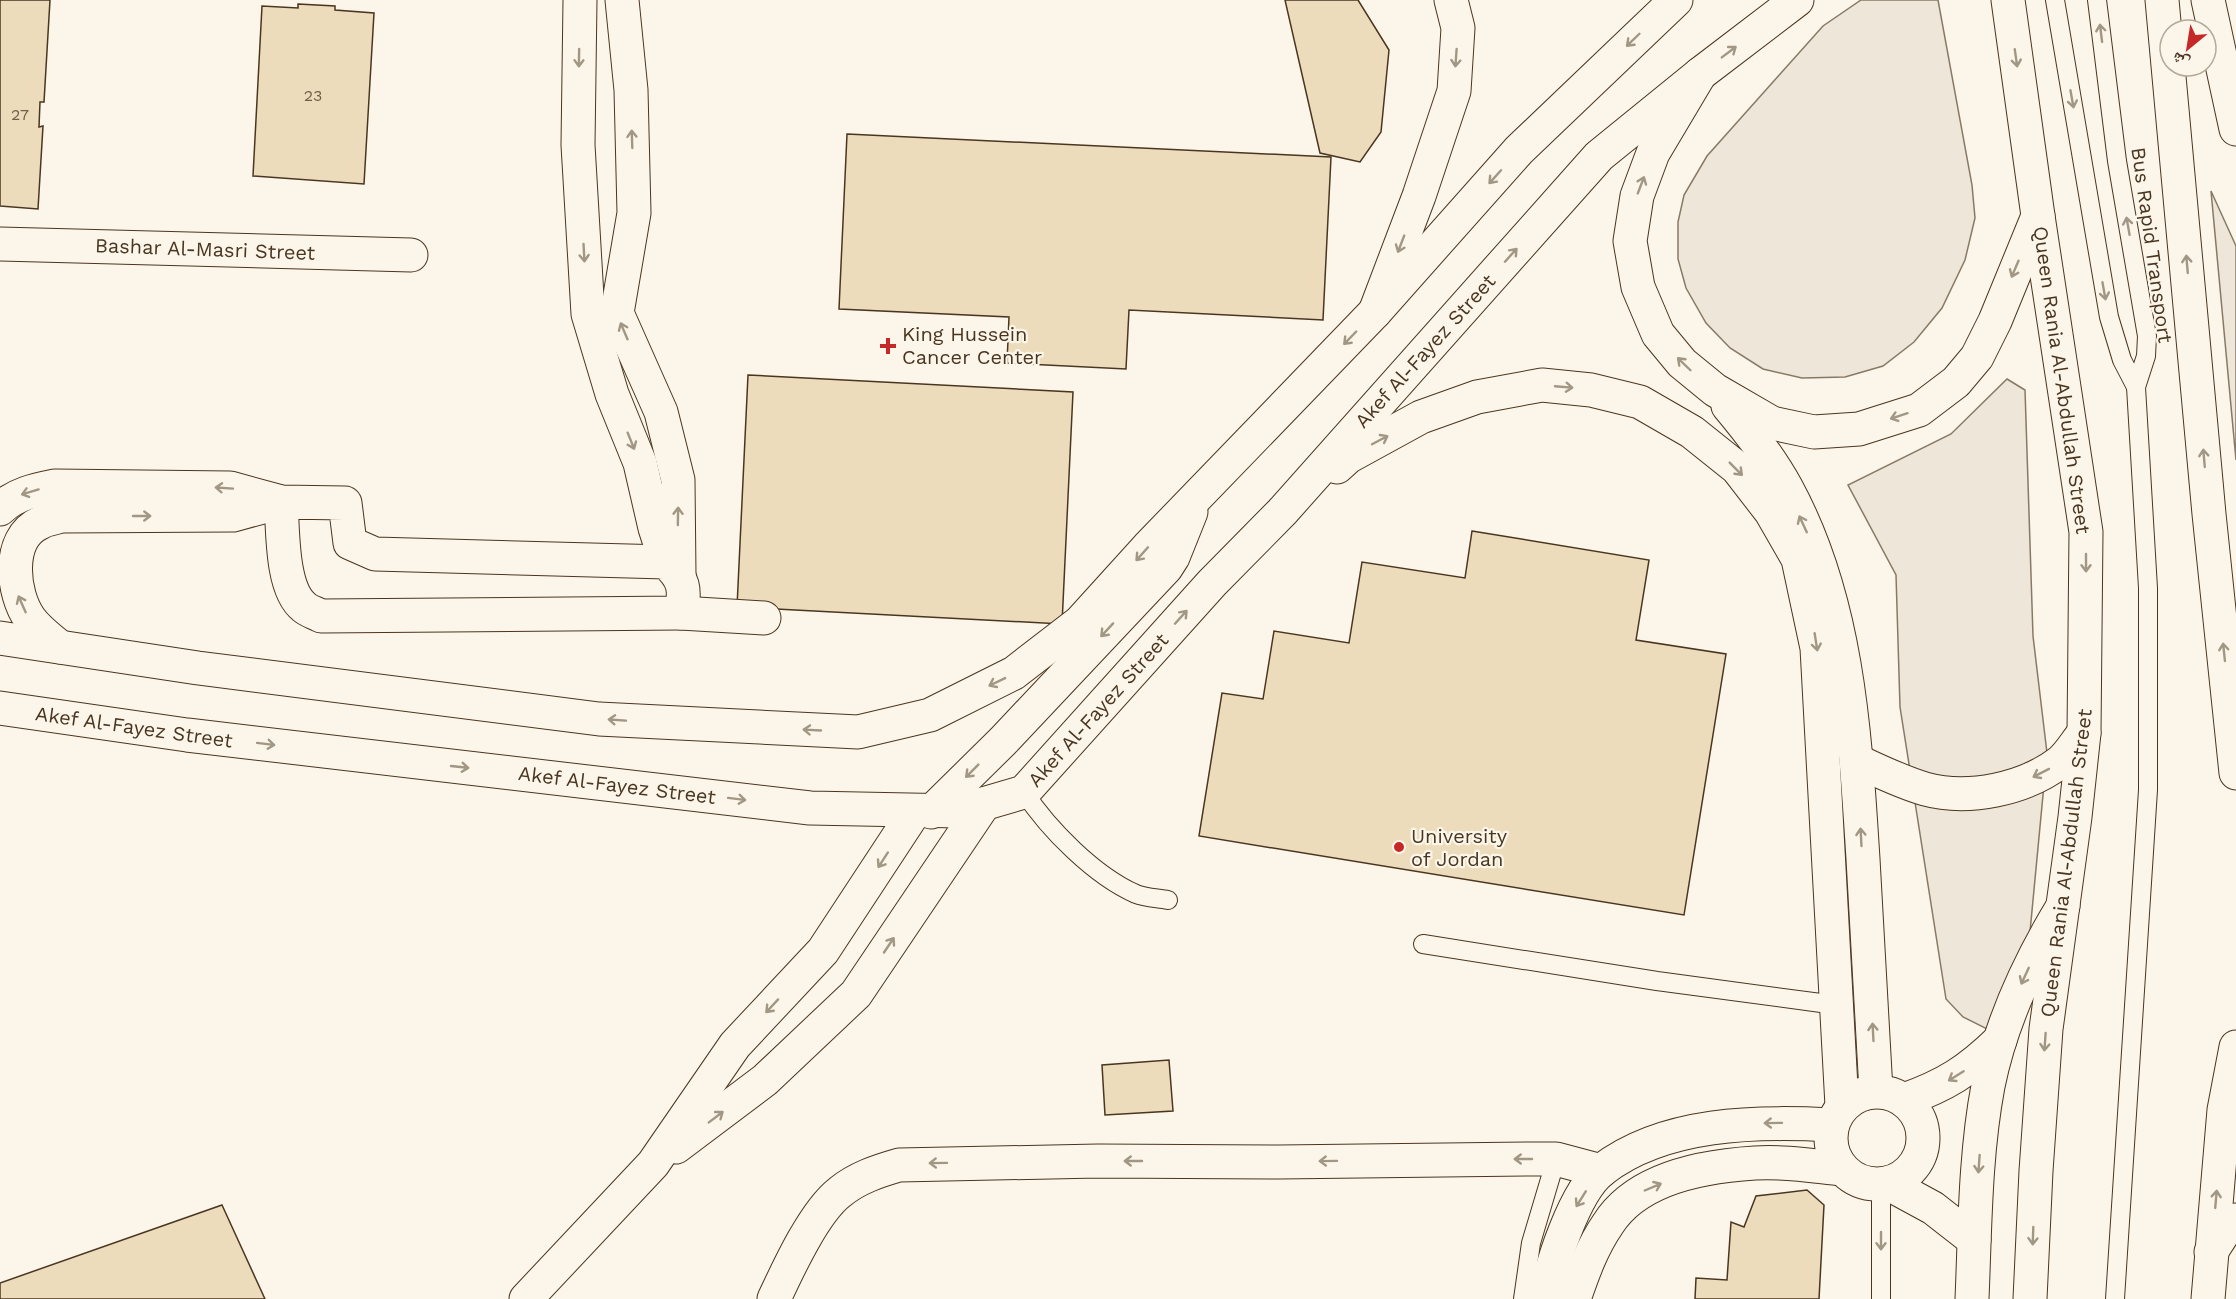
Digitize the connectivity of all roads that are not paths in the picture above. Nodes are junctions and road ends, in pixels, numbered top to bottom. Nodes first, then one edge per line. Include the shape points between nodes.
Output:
1 (580, 0) edge
2 (622, 0) edge
3 (1451, 0) edge
4 (1676, 0) edge
5 (1797, 0) edge
6 (2008, 0) edge
7 (2055, 0) edge
8 (2097, 0) edge
9 (2162, 0) edge
10 (2208, 0) edge
11 (1700, 74) junction
12 (2236, 129) edge
13 (2038, 216) junction
14 (0, 244) edge
15 (411, 255) dead end
16 (1375, 312) junction
17 (2136, 387) junction
18 (1715, 390) junction
19 (1197, 497) junction
20 (281, 502) junction
21 (0, 509) edge
22 (1282, 512) junction
23 (673, 568) junction
24 (681, 614) junction
25 (764, 618) dead end
26 (0, 638) edge
27 (60, 647) junction
28 (0, 708) edge
29 (2084, 734) junction
30 (1857, 761) junction
31 (2236, 773) edge
32 (1024, 792) junction
33 (984, 804) junction
34 (923, 812) junction
35 (1168, 900) dead end
36 (2063, 906) junction
37 (1423, 944) dead end
38 (1836, 1005) junction
39 (2000, 1040) junction
40 (2236, 1047) edge
41 (1890, 1095) junction
42 (1837, 1115) junction
43 (2230, 1120) edge
44 (1556, 1159) junction
45 (652, 1164) junction
46 (1842, 1169) junction
47 (1601, 1171) junction
48 (1884, 1183) junction
49 (2236, 1220) edge
50 (1974, 1240) junction
51 (2211, 1252) junction
52 (526, 1299) edge
53 (774, 1299) edge
54 (1523, 1299) edge
55 (1546, 1299) edge
56 (1574, 1299) edge
57 (1881, 1299) edge
58 (1972, 1299) edge
59 (2030, 1299) edge
60 (2115, 1299) edge
61 (2208, 1299) edge

1 -> 23 main road via 578,145 588,314 612,394 640,463 655,528
23 -> 2 main road via 678,480 661,412 617,313 634,213 631,90
3 -> 16 main road via 1458,28 1454,91
4 -> 16 main road via 1519,150
11 -> 5 main road, Akef Al-Fayez Street
6 -> 13 main road, Queen Rania Al-Abdullah Street
7 -> 17 lane via 2109,317 2122,360
17 -> 8 lane, Bus Rapid Transport via 2146,356 2147,336 2117,161
31 -> 9 main road
10 - 12 main road
18 -> 11 main road via 1682,363 1658,334 1638,287 1630,241 1637,196 1653,153
22 -> 11 main road, Akef Al-Fayez Street via 1599,156
13 -> 18 main road via 1977,357 1956,382 1919,410 1859,429 1815,432 1772,423
13 -> 29 main road, Queen Rania Al-Abdullah Street via 2086,532
14 - 15 main road, Bashar Al-Masri Street
16 -> 19 main road
17 - 60 lane via 2148,588 2148,790
30 -> 18 main road via 1842,645 1812,543 1781,479 1753,436
19 -> 27 main road via 1080,622 1014,673 930,715 858,732 599,719
19 -> 34 main road via 1166,568 1003,741
20 -> 21 main road via 230,488 55,486 30,491
20 - 23 main road via 345,503 350,543 375,554
20 - 24 main road via 287,576 303,607 321,616
27 -> 20 main road via 39,631 21,605 16,589 17,554 22,539 38,523 62,516 233,515
32 -> 22 main road, Akef Al-Fayez Street via 1212,583
22 -> 38 main road via 1348,457 1421,417 1477,397 1542,385 1591,390 1640,402 1692,432 1737,468 1771,512 1797,559 1817,648
23 - 24 main road via 685,596
24 - 25 main road
26 - 27 main road
28 -> 34 main road, Akef Al-Fayez Street via 187,735 810,808
29 -> 30 main road via 2062,761 2041,774 1988,791 1955,794 1926,789
29 - 36 main road, Queen Rania Al-Abdullah Street
41 -> 30 main road
32 - 33 main road, Akef Al-Fayez Street
32 - 35 lane via 1090,866 1137,894
33 - 34 main road, Akef Al-Fayez Street via 959,811
45 -> 33 main road via 765,1080 856,994
34 -> 45 main road via 822,951 735,1045
36 -> 39 main road via 2016,993
36 -> 59 main road, Queen Rania Al-Abdullah Street via 2046,1029
37 - 38 lane
38 - 42 main road
39 -> 41 main road via 1956,1077 1931,1090
39 -> 50 main road via 1981,1131
40 - 43 main road
41 - 42 main road via 1857,1095
41 - 48 main road via 1916,1113 1923,1130 1923,1147 1916,1163 1903,1176
42 - 46 main road via 1830,1140
42 -> 47 main road via 1692,1132 1646,1144
51 -> 43 main road
44 - 47 main road
44 -> 53 main road via 899,1165 876,1171 838,1192 807,1234
44 - 54 lane via 1532,1243
45 - 52 main road
46 - 48 main road via 1866,1183
56 -> 46 main road via 1587,1262 1608,1222 1634,1195 1714,1168 1792,1163
47 -> 55 main road via 1578,1202 1560,1243
48 - 50 main road via 1933,1208
48 -> 57 lane
49 - 51 main road
50 - 58 main road
51 - 61 main road

